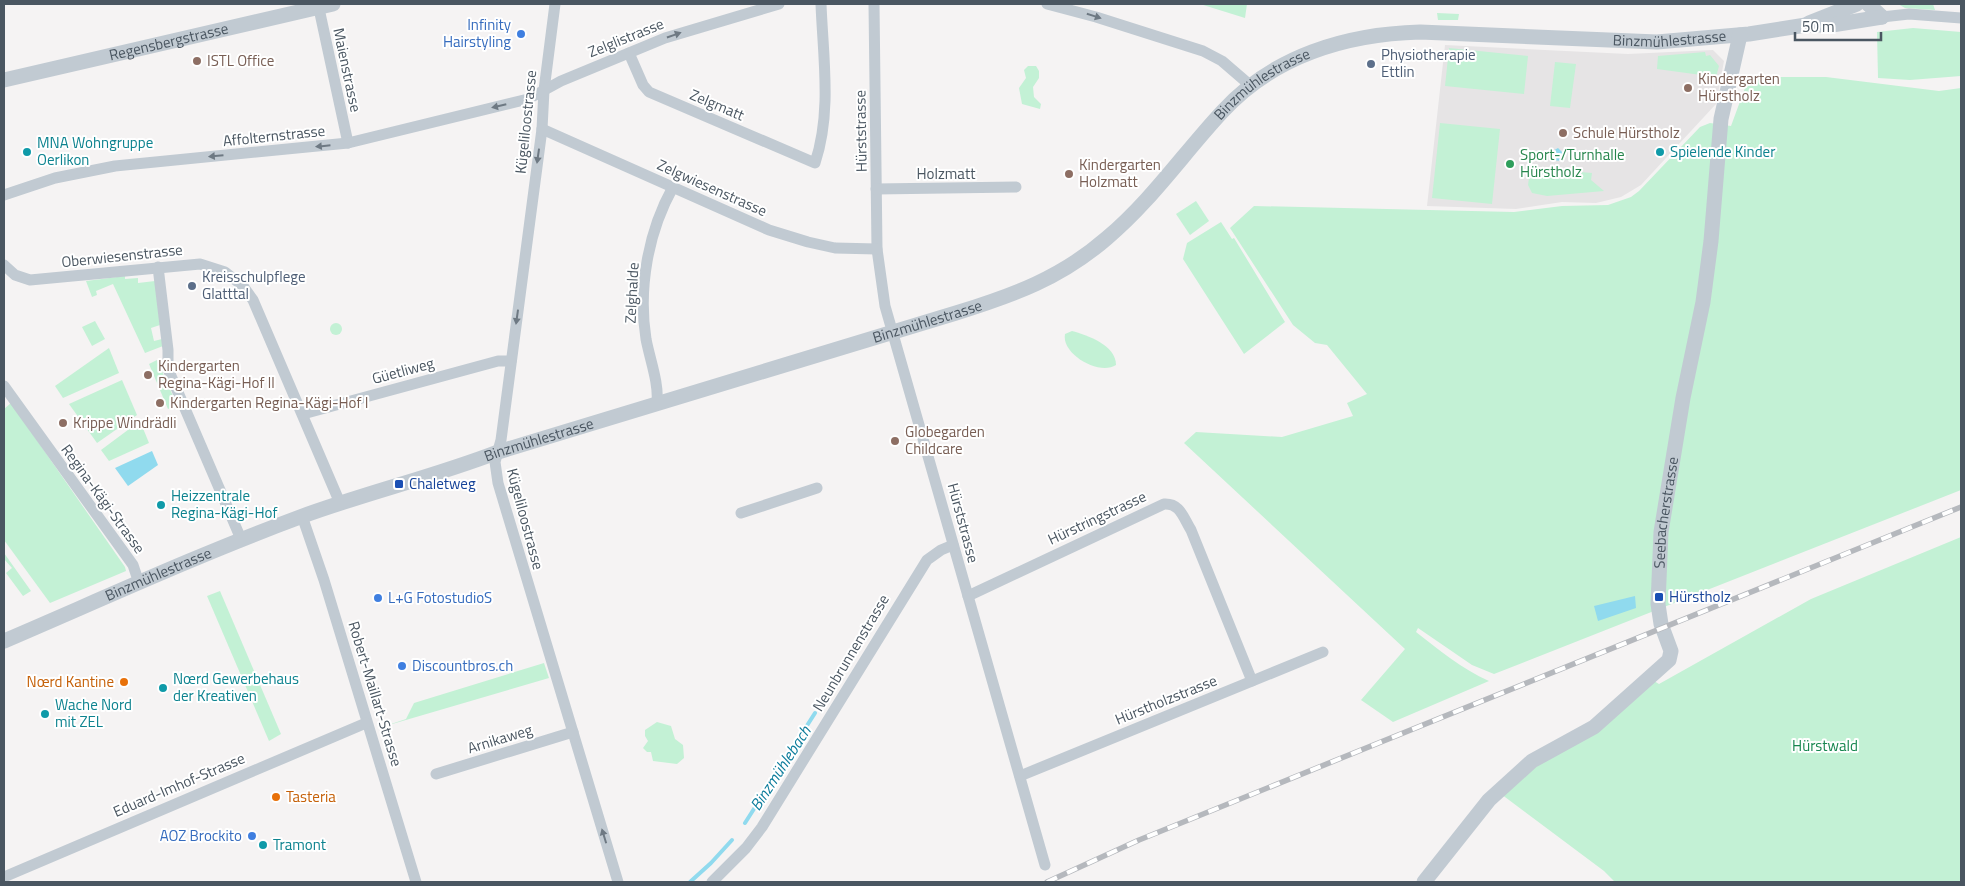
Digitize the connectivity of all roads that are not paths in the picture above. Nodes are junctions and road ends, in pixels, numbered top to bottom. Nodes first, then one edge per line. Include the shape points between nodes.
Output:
1 (333, 4) edge
2 (555, 4) edge
3 (779, 4) edge
4 (821, 4) edge
5 (874, 4) edge
6 (1047, 4) edge
7 (1857, 4) edge
8 (1868, 4) edge
9 (1940, 4) edge
10 (318, 6) edge
11 (1885, 10) edge
12 (1944, 16) junction
13 (1961, 18) edge
14 (1806, 25) junction
15 (1740, 35) junction
16 (629, 53) junction
17 (4, 80) edge
18 (1251, 86) junction
19 (544, 90) junction
20 (542, 129) junction
21 (348, 143) junction
22 (673, 187) junction
23 (1016, 188) dead end
24 (876, 189) junction
25 (4, 195) edge
26 (877, 249) junction
27 (4, 265) edge
28 (158, 267) junction
29 (892, 332) junction
30 (511, 361) junction
31 (4, 386) edge
32 (657, 404) junction
33 (303, 414) junction
34 (498, 452) junction
35 (817, 488) dead end
36 (340, 504) junction
37 (741, 513) dead end
38 (302, 516) junction
39 (241, 539) junction
40 (953, 545) junction
41 (139, 583) junction
42 (968, 596) junction
43 (4, 641) edge
44 (1323, 652) dead end
45 (1252, 680) junction
46 (366, 723) junction
47 (573, 732) junction
48 (436, 774) dead end
49 (1020, 776) junction
50 (1045, 865) dead end
51 (4, 877) edge
52 (416, 882) edge
53 (618, 882) edge
54 (712, 882) edge
55 (1424, 882) edge

1 - 10 street, Regensbergstrasse
2 - 19 street, Kügeliloostrasse
16 -> 3 street, Zelglistrasse via 692,29
4 - 16 street, Zelgmatt via 825,118 815,163 649,92
5 - 24 street, Hürststrasse
6 -> 18 street via 1203,51
7 - 14 street, Binzmühlestrasse
8 - 11 street
9 - 12 street
10 - 17 street, Regensbergstrasse
10 - 21 street, Maienstrasse
11 - 12 street
11 - 14 street, Binzmühlestrasse via 1832,25
12 - 13 street
14 - 15 street, Binzmühlestrasse
15 - 18 street, Binzmühlestrasse via 1656,42 1387,33 1354,38 1314,50
15 - 55 street, Seebacherstrasse via 1721,119 1711,241 1661,532 1658,604 1671,651 1669,660 1594,727 1532,761 1489,800
16 - 19 street, Zelglistrasse
18 - 29 street, Binzmühlestrasse via 1223,111 1138,210 1070,267 1035,286 1001,299
19 - 20 street, Kügeliloostrasse
19 -> 21 street, Affolternstrasse via 528,99
20 - 22 street, Zelgwiesenstrasse
20 -> 30 street, Kügeliloostrasse
21 -> 25 street, Affolternstrasse via 115,166 55,178
22 - 26 street, Zelgwiesenstrasse via 769,230 808,242 835,248
22 - 32 street, Zelghalde via 656,223 644,291 646,335 658,393
23 - 24 street, Holzmatt
24 - 26 street, Hürststrasse
26 - 29 street, Hürststrasse
27 - 28 street, Oberwiesenstrasse via 15,275 30,280
28 - 33 street, Oberwiesenstrasse via 200,264 226,272 243,286 253,300
28 - 39 street via 168,369
29 - 32 street, Binzmühlestrasse
29 - 40 street, Hürststrasse
30 - 33 street, Güetliweg via 498,361
30 - 34 street, Kügeliloostrasse
31 - 41 street, Regina-Kägi-Strasse via 133,566
32 - 34 street, Binzmühlestrasse
33 - 36 street, Oberwiesenstrasse
34 - 36 street, Binzmühlestrasse
34 - 47 street, Kügeliloostrasse via 495,462 498,483
35 - 37 street
36 - 38 street, Binzmühlestrasse
38 - 39 street, Binzmühlestrasse
38 - 46 street, Robert-Maillart-Strasse
39 - 41 street, Binzmühlestrasse
40 - 42 street, Hürststrasse
40 - 54 street, Neunbrunnenstrasse via 934,554 917,575 762,827
41 - 43 street, Binzmühlestrasse
42 - 45 street, Hürstringstrasse via 1164,504 1173,504 1179,508 1190,530
42 - 49 street, Hürststrasse
44 - 45 street, Hürstholzstrasse
45 - 49 street, Hürstholzstrasse
46 - 51 street, Eduard-Imhof-Strasse
46 - 52 street, Robert-Maillart-Strasse
47 - 48 street, Arnikaweg
53 -> 47 street, Kügeliloostrasse
49 - 50 street, Hürststrasse

